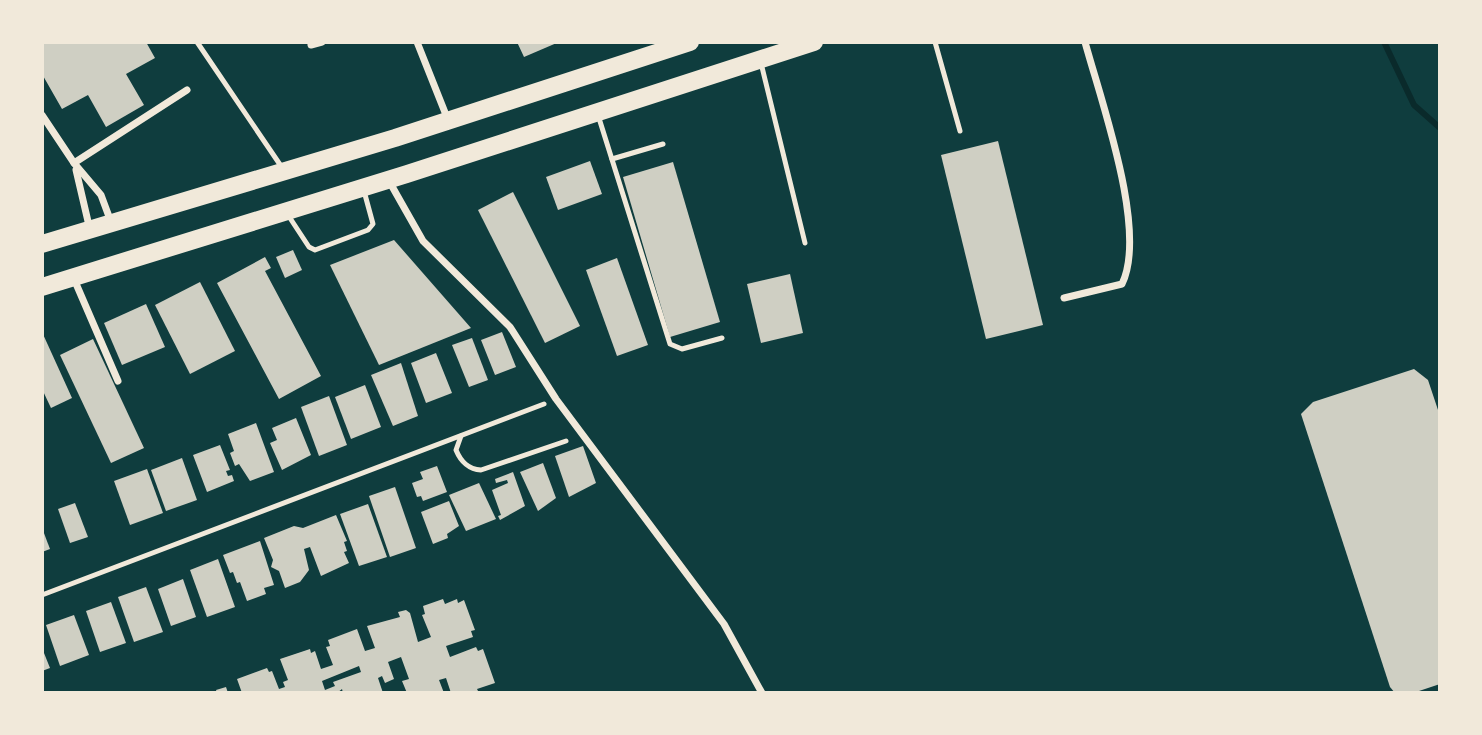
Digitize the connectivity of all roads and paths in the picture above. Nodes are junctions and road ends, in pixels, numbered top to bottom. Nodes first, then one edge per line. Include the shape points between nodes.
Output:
1 (197, 42) edge
2 (322, 42) edge
3 (417, 42) edge
4 (690, 42) edge
5 (814, 42) edge
6 (935, 42) edge
7 (1085, 42) edge
8 (311, 45) dead end
9 (760, 60) junction
10 (187, 90) dead end
11 (597, 113) junction
12 (42, 115) edge
13 (449, 120) junction
14 (960, 131) dead end
15 (663, 144) dead end
16 (612, 159) junction
17 (74, 163) junction
18 (284, 171) junction
19 (388, 180) junction
20 (363, 188) junction
21 (285, 212) junction
22 (111, 223) junction
23 (90, 230) junction
24 (805, 243) dead end
25 (42, 244) edge
26 (73, 277) junction
27 (42, 287) edge
28 (1064, 298) dead end
29 (722, 338) dead end
30 (118, 381) dead end
31 (544, 404) dead end
32 (461, 436) junction
33 (566, 440) dead end
34 (42, 595) edge
35 (762, 693) edge

1 - 18 lane
2 - 8 street
3 - 13 street
4 - 13 main road
5 - 9 main road
6 - 14 lane
7 - 28 street via 1131,230 1130,268 1122,284
9 - 11 main road
9 - 24 lane
10 - 17 street
11 - 16 lane
11 - 19 main road
12 - 17 street
13 - 18 main road
15 - 16 lane
16 - 29 lane via 670,344 682,349
17 - 22 street via 101,195
17 - 23 street
18 - 22 main road
19 - 20 main road
19 - 35 street via 423,242 510,327 556,399 724,624
20 - 21 main road
20 - 21 lane via 373,224 315,250
21 - 26 main road
22 - 23 main road
23 - 25 main road
26 - 27 main road
26 - 30 street
31 - 32 lane
32 - 33 lane via 456,450 462,461 481,470
32 - 34 lane

